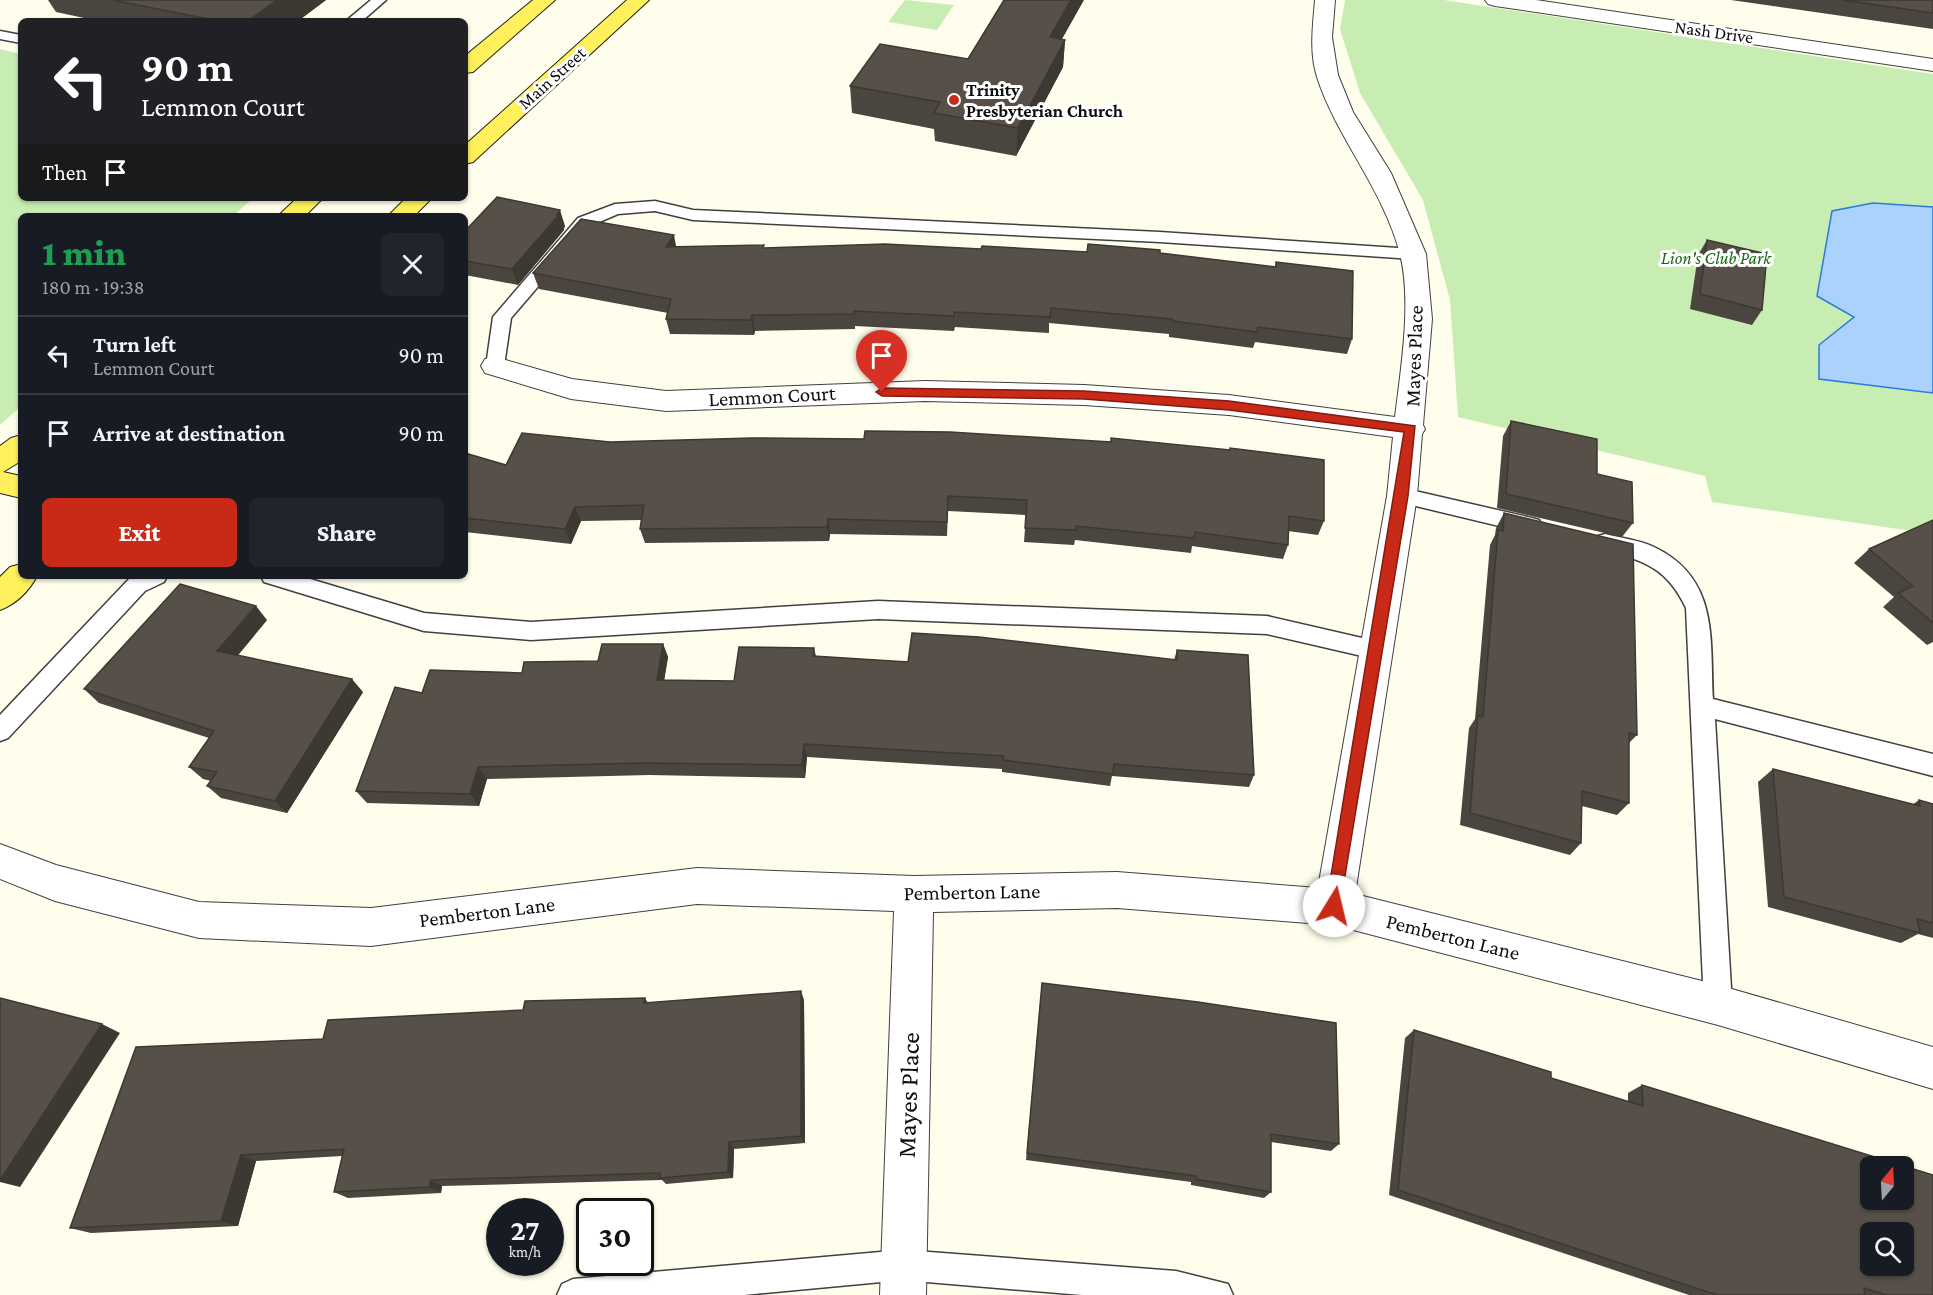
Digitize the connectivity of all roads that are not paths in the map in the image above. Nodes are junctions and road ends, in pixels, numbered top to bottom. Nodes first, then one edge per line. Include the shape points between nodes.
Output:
1 (379, 0) edge
2 (545, 0) edge
3 (639, 0) edge
4 (1325, 0) edge
5 (1495, 0) edge
6 (357, 18) edge
7 (0, 35) edge
8 (18, 38) edge
9 (468, 65) edge
10 (1933, 65) edge
11 (468, 154) edge
12 (308, 201) edge
13 (417, 201) edge
14 (294, 213) edge
15 (403, 213) edge
16 (1413, 254) junction
17 (495, 366) joint
18 (1411, 429) junction
19 (18, 447) edge
20 (0, 462) edge
21 (0, 482) edge
22 (18, 487) edge
23 (1402, 496) junction
24 (1551, 530) edge
25 (1586, 538) edge
26 (18, 579) edge
27 (150, 579) edge
28 (282, 579) edge
29 (0, 597) edge
30 (1375, 650) junction
31 (1702, 706) junction
32 (0, 731) edge
33 (1933, 765) edge
34 (0, 861) edge
35 (914, 894) junction
36 (1334, 906) junction
37 (1718, 1005) junction
38 (1933, 1068) edge
39 (903, 1280) edge
40 (573, 1295) edge
41 (1217, 1295) edge

1 - 6 lane
2 - 9 main road
3 - 11 main road, Main Street
4 - 16 street, Mayes Place via 1322,37 1327,75 1342,112 1379,173
5 - 10 street, Nash Drive
7 - 8 lane
12 - 14 main road
13 - 15 main road
16 - 17 lane via 693,214 655,206 615,209 584,222 502,317
16 - 18 street, Mayes Place via 1419,319
17 - 18 street, Lemmon Court via 571,389 666,401 925,391 1084,395 1229,405
18 - 23 street, Mayes Place
19 - 20 main road
21 - 22 main road
23 - 24 lane
23 - 30 street, Mayes Place
25 - 31 lane via 1647,553 1683,579 1697,608
26 - 29 main road
27 - 32 lane via 137,585
28 - 30 lane via 424,622 531,632 878,610 1267,625
30 - 36 street, Mayes Place
31 - 33 lane
31 - 37 lane
34 - 35 street, Pemberton Lane via 55,883 199,921 371,927 697,886
35 - 36 street, Pemberton Lane via 1117,890
35 - 39 street, Mayes Place
36 - 37 street, Pemberton Lane
37 - 38 street, Pemberton Lane
39 - 40 lane
39 - 41 lane via 1176,1287

